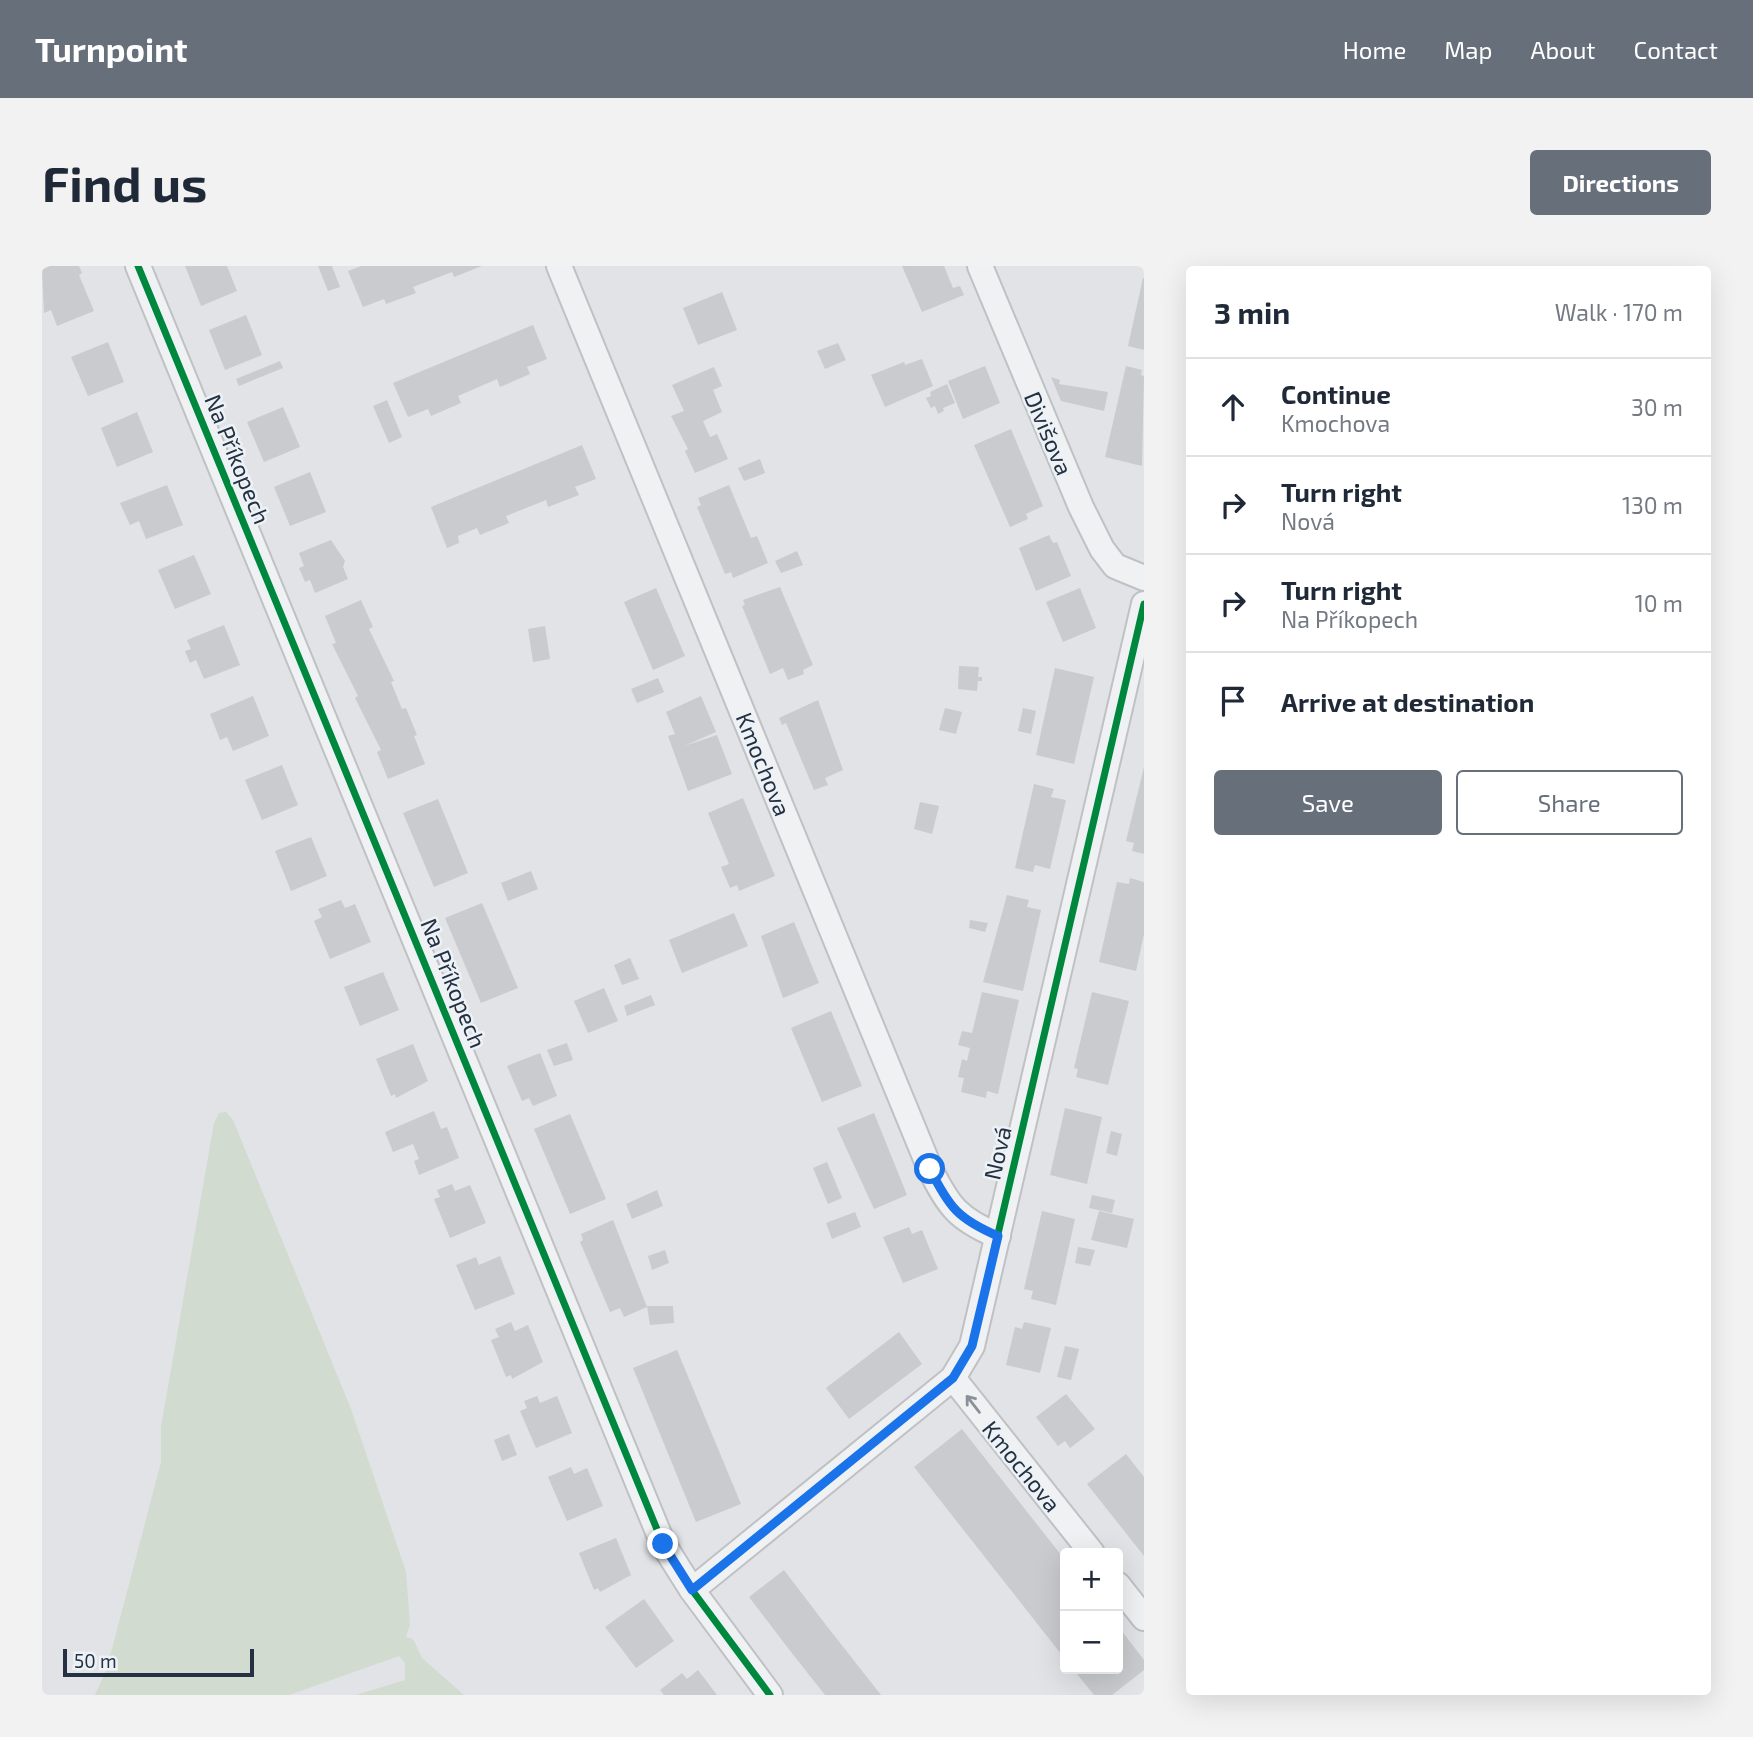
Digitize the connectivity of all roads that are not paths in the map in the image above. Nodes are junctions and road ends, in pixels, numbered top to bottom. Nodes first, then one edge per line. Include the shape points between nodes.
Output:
1 (138, 266) edge
2 (559, 266) edge
3 (980, 266) edge
4 (1144, 578) edge
5 (1144, 604) edge
6 (998, 1236) junction
7 (953, 1378) junction
8 (1088, 1548) edge
9 (692, 1590) junction
10 (1123, 1591) edge
11 (1144, 1618) edge
12 (770, 1695) edge

1 - 9 street, Na Příkopech via 663,1544
2 - 6 street, Kmochova via 930,1169 948,1204 961,1218
3 - 4 street, Divišova via 1102,549 1115,566
5 - 6 street, Nová
6 - 7 street, Nová via 972,1346
8 -> 7 street, Kmochova
7 - 9 street, Nová
9 - 12 street, Na Příkopech
10 - 11 street

